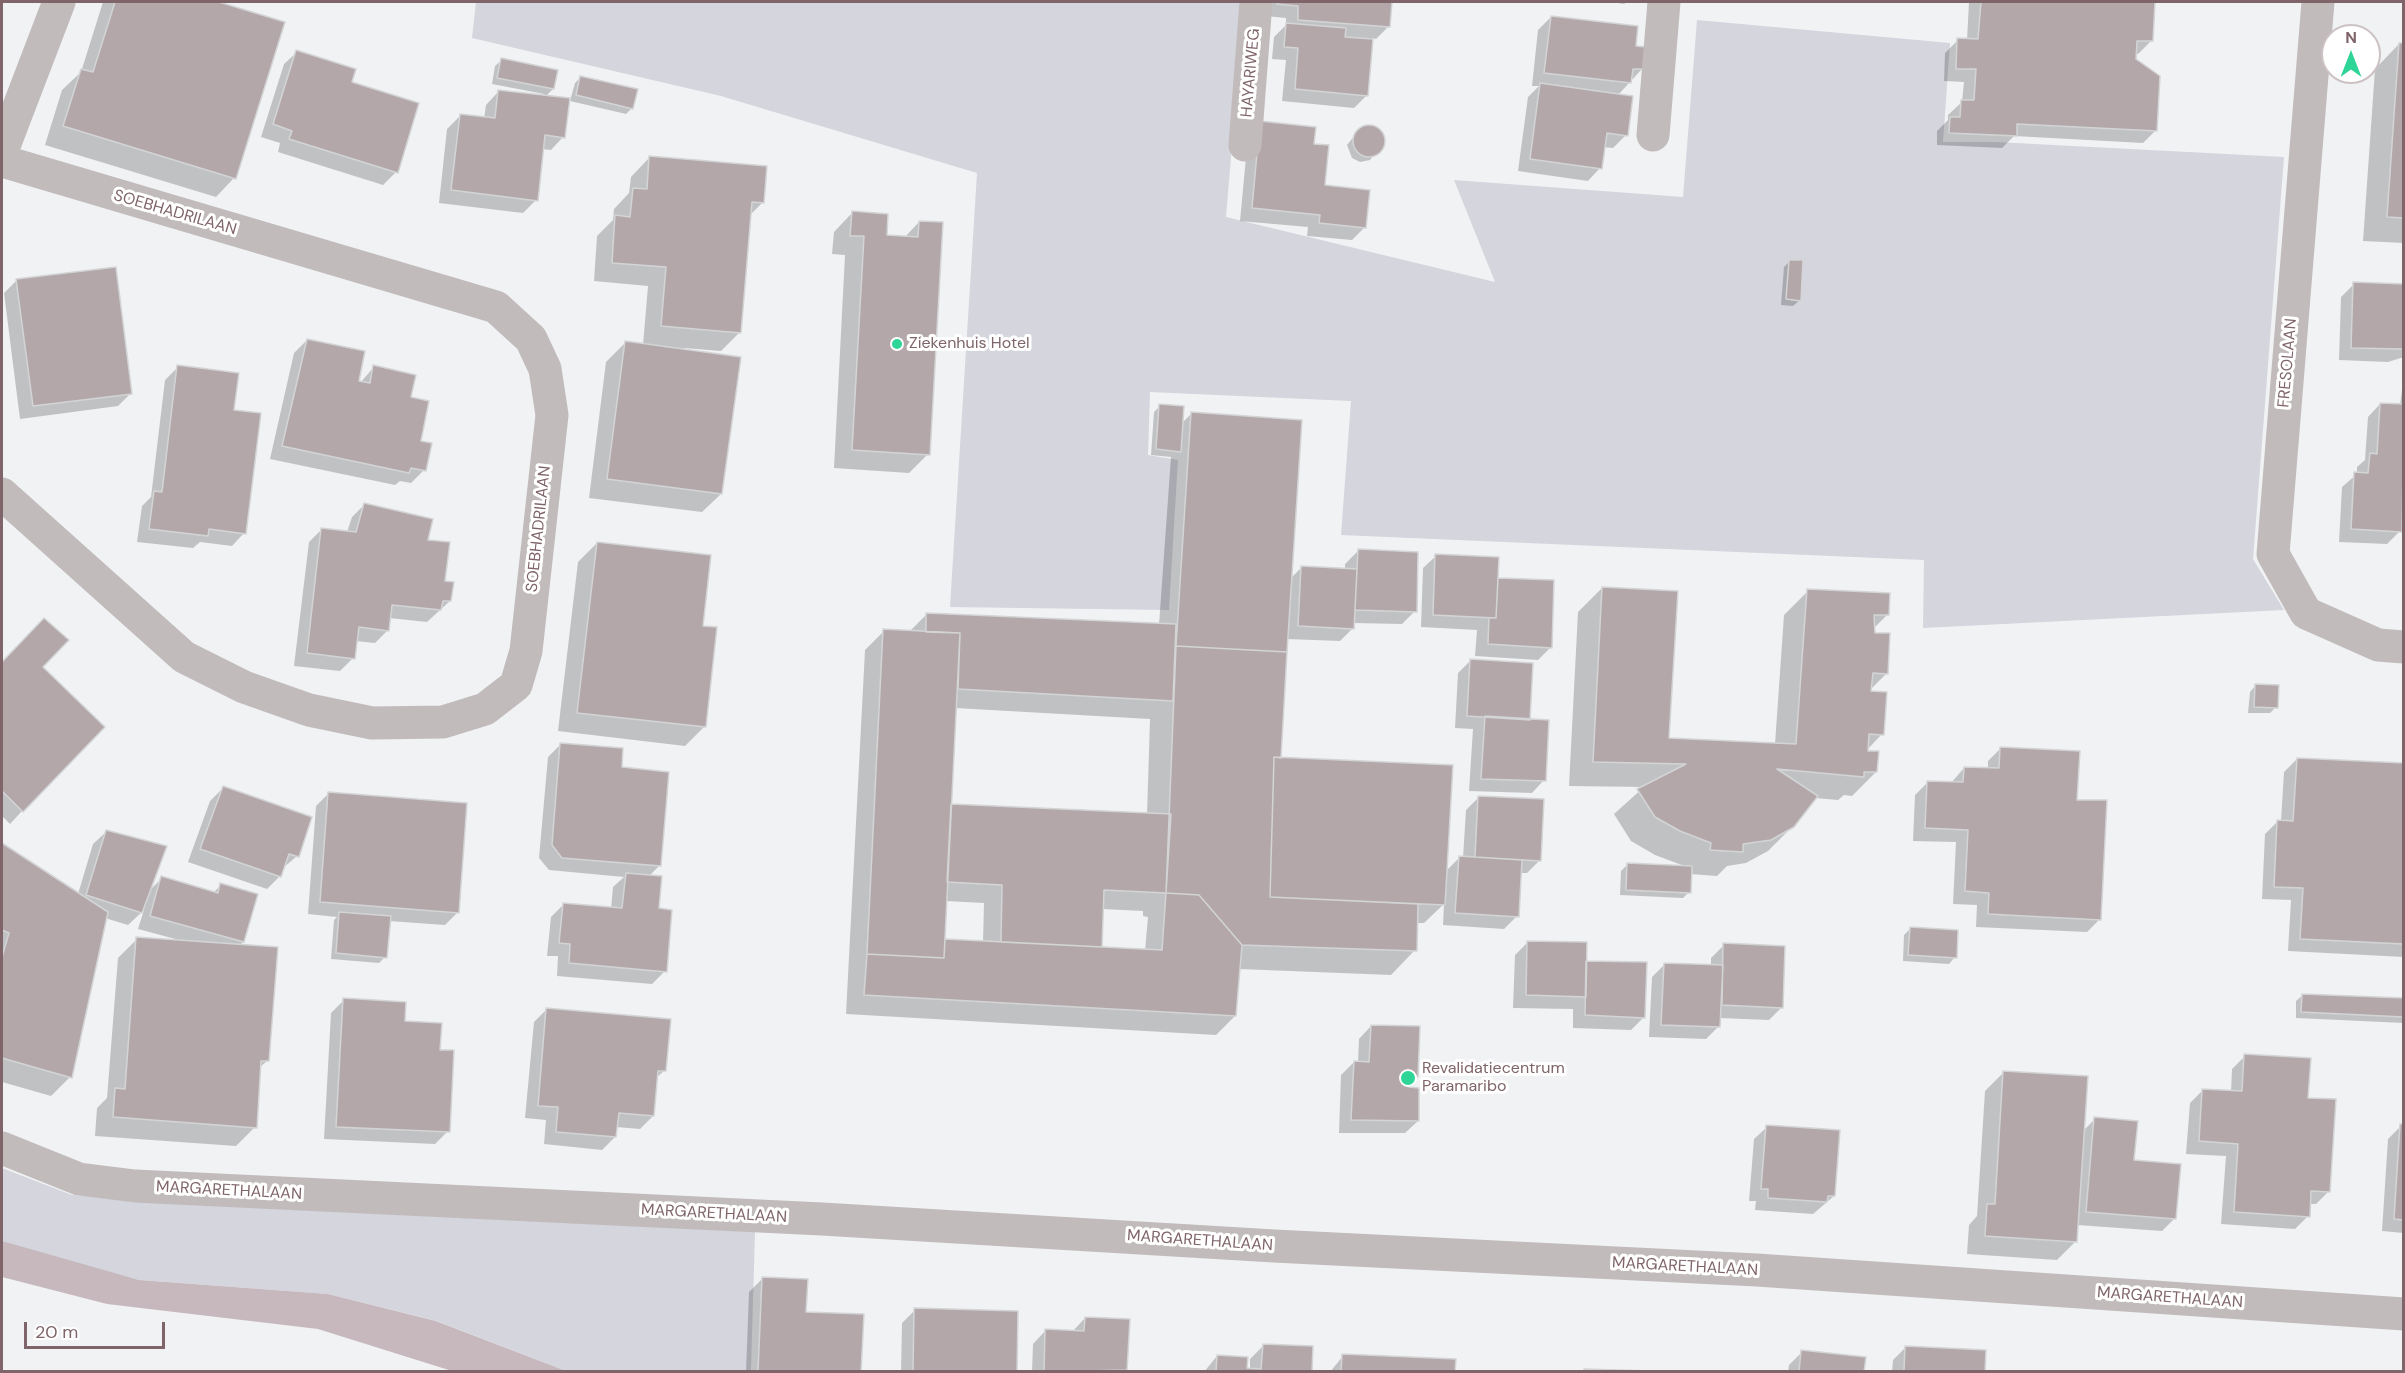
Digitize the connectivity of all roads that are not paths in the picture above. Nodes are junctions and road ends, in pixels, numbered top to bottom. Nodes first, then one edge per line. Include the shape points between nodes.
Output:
1 (59, 2) edge
2 (1256, 2) edge
3 (1664, 2) edge
4 (2318, 2) edge
5 (1653, 135) dead end
6 (1245, 145) dead end
7 (2, 151) edge
8 (2, 161) edge
9 (2, 494) edge
10 (2403, 647) edge
11 (2, 1148) edge
12 (2403, 1314) edge

1 - 7 street
2 - 6 street, HAYARIWEG
3 - 5 street
4 - 10 street, FRESOLAAN via 2273,554 2306,613 2378,645
8 - 9 street, SOEBHADRILAAN via 496,307 531,339 545,369 552,415 526,651 516,685 485,709 443,722 372,723 309,710 244,687 184,657
11 - 12 street, MARGARETHALAAN via 79,1179 135,1186 1822,1274

